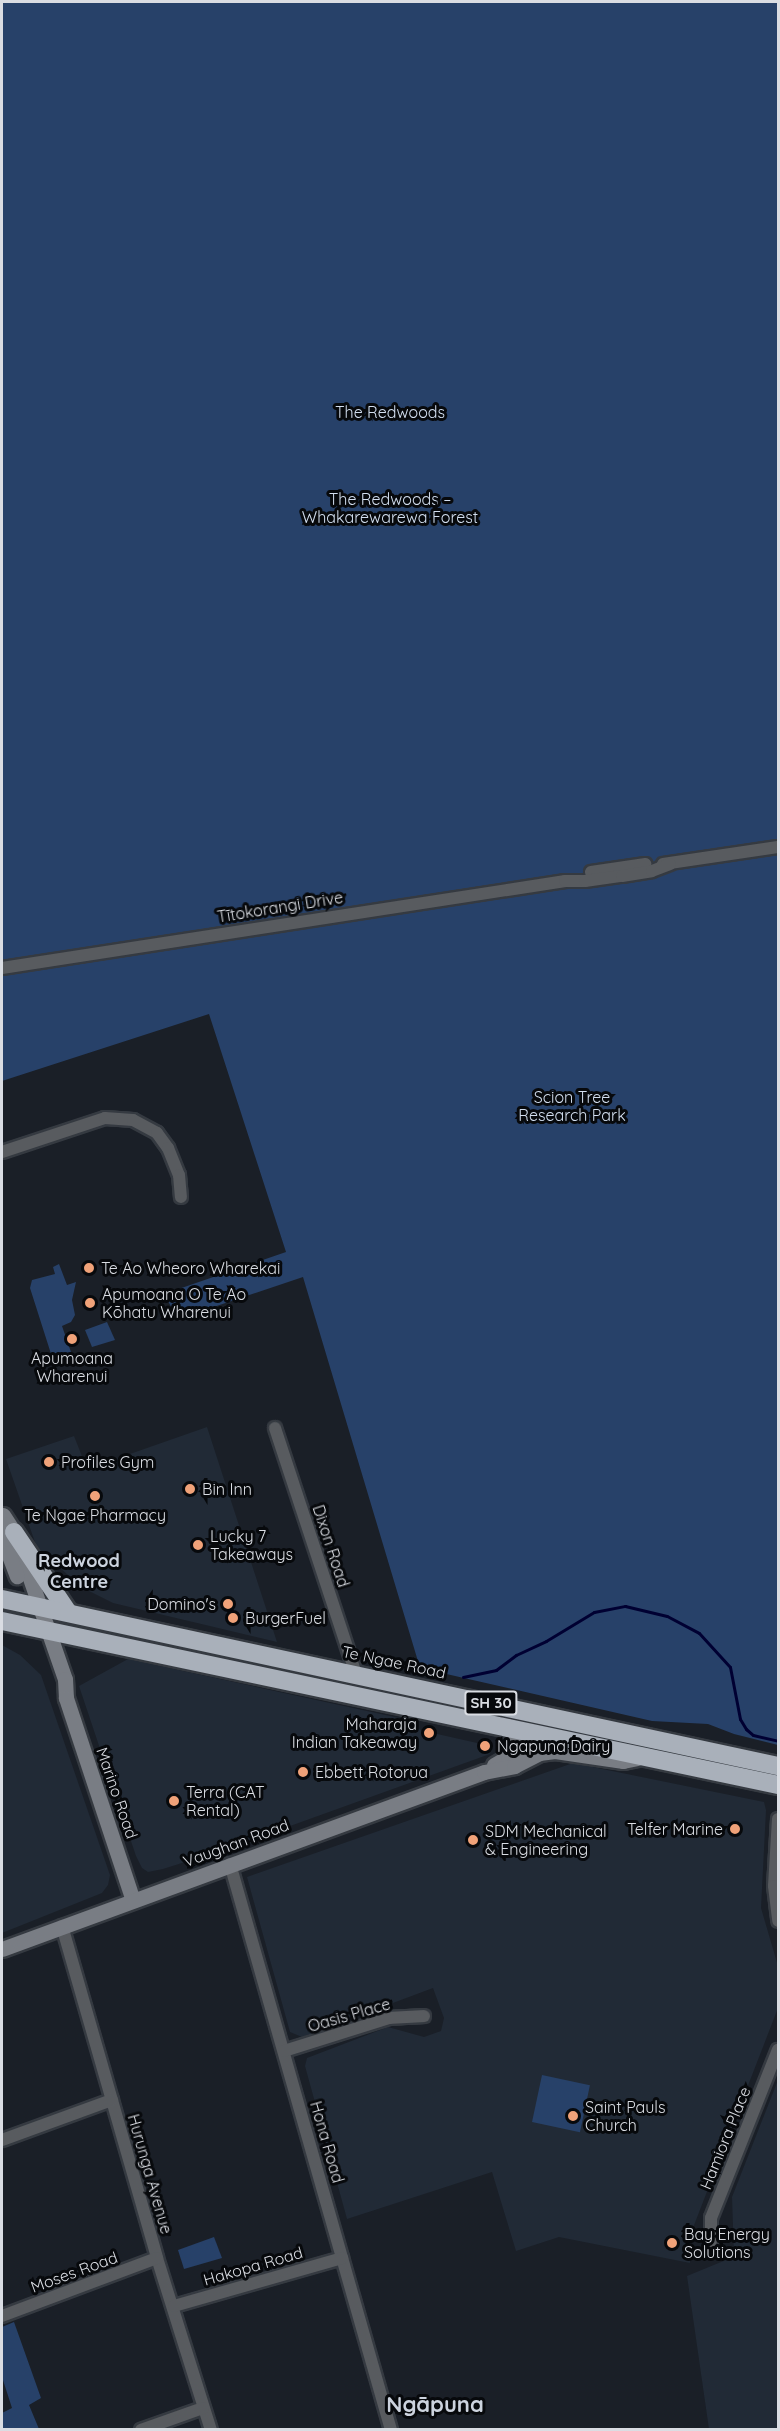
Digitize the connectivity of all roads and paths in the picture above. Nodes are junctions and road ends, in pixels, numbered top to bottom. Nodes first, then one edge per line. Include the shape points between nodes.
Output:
1 (778, 847) edge
2 (2, 968) edge
3 (2, 1152) edge
4 (181, 1197) dead end
5 (275, 1428) dead end
6 (2, 1512) edge
7 (14, 1532) junction
8 (2, 1599) edge
9 (33, 1605) junction
10 (68, 1612) junction
11 (2, 1621) edge
12 (42, 1629) junction
13 (356, 1674) junction
14 (508, 1726) junction
15 (647, 1757) junction
16 (778, 1766) edge
17 (484, 1772) junction
18 (778, 1785) edge
19 (778, 1819) edge
20 (230, 1864) junction
21 (133, 1900) junction
22 (778, 1921) edge
23 (62, 1926) junction
24 (2, 1949) edge
25 (424, 2016) dead end
26 (778, 2050) edge
27 (284, 2051) junction
28 (112, 2100) junction
29 (2, 2140) edge
30 (711, 2241) dead end
31 (157, 2258) junction
32 (342, 2258) junction
33 (174, 2306) junction
34 (2, 2316) edge
35 (203, 2408) junction
36 (141, 2430) edge
37 (212, 2430) edge
38 (391, 2430) edge

1 - 2 street, Tītokorangi Drive via 670,864 621,867 565,881
3 - 4 street via 105,1118 133,1120 157,1133 168,1148 179,1175
5 - 13 street, Dixon Road
6 - 7 street
6 - 9 street via 8,1552
7 - 9 street
7 - 10 highway
8 - 9 highway, Te Ngae Road / SH 30
9 - 10 highway, Te Ngae Road / SH 30
9 - 12 street, Marino Road
10 - 13 highway, Te Ngae Road / SH 30
11 - 12 highway, SH 30
12 - 14 highway, SH 30
12 - 21 street, Marino Road via 65,1680 66,1698
13 - 16 highway, Te Ngae Road / SH 30
14 - 15 highway, SH 30
14 - 17 street, Vaughan Road via 516,1739 515,1749
15 - 17 street, Vaughan Road via 614,1760 548,1751 514,1766
15 - 18 highway, SH 30
17 - 20 street, Vaughan Road
19 - 22 street via 774,1886
20 - 21 street, Vaughan Road
20 - 27 street, Hona Road
21 - 23 street, Vaughan Road
23 - 24 street, Vaughan Road
23 - 28 street, Hurunga Avenue
25 - 27 street, Oasis Place via 389,2018
26 - 30 street, Hamiora Place via 711,2218
27 - 32 street, Hona Road
28 - 29 street
28 - 31 street, Hurunga Avenue
31 - 33 street, Hurunga Avenue
31 - 34 street, Moses Road
32 - 33 street, Hakopa Road
32 - 38 street, Hona Road
33 - 35 street, Hurunga Avenue
35 - 36 street
35 - 37 street, Hurunga Avenue

